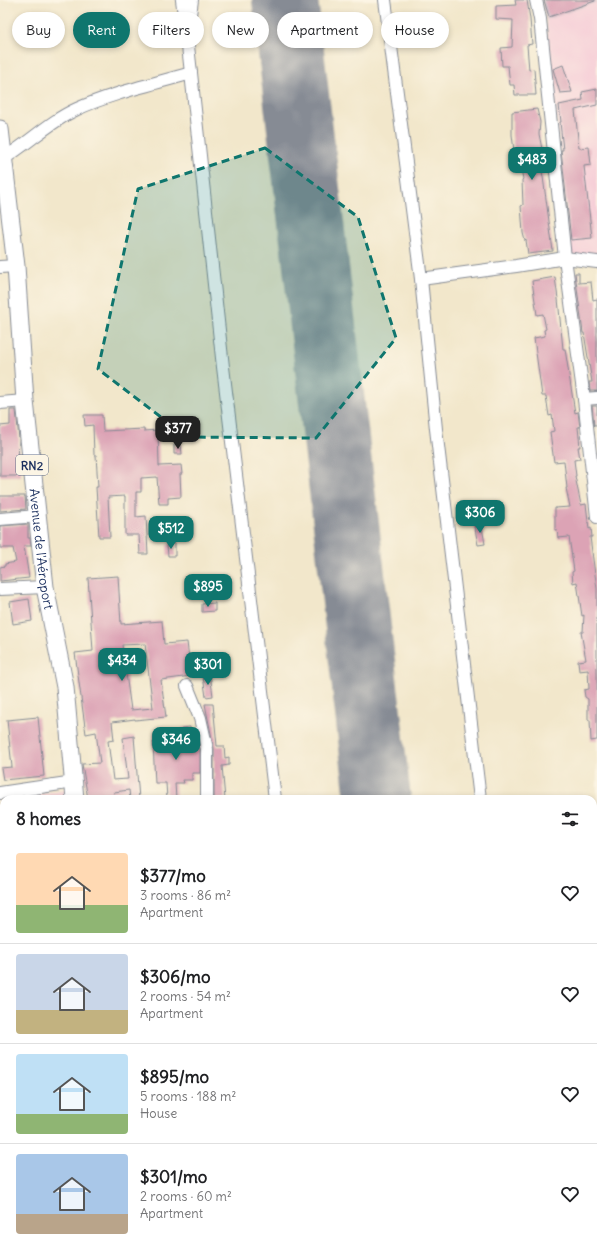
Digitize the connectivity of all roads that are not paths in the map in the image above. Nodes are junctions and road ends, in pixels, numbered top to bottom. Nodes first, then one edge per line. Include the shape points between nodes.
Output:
1 (182, 0) edge
2 (192, 0) edge
3 (385, 0) edge
4 (536, 0) edge
5 (184, 12) edge
6 (190, 12) edge
7 (188, 48) edge
8 (191, 73) junction
9 (0, 129) edge
10 (3, 159) junction
11 (565, 258) junction
12 (597, 262) edge
13 (8, 267) edge
14 (421, 279) junction
15 (597, 398) edge
16 (584, 399) junction
17 (25, 401) junction
18 (0, 403) edge
19 (38, 516) junction
20 (597, 517) edge
21 (0, 519) edge
22 (45, 587) junction
23 (0, 589) edge
24 (187, 686) dead end
25 (74, 791) edge
26 (0, 793) edge
27 (207, 795) edge
28 (276, 795) edge
29 (480, 795) edge

1 - 5 street
2 - 6 street
3 - 14 street
4 - 11 street
7 - 8 street
8 - 10 street via 77,109 51,124
8 - 28 street via 223,367
9 - 10 highway, Avenue de l'Aéroport / RN2
10 - 13 highway, Avenue de l'Aéroport / RN2
11 - 12 street
11 - 14 street
11 - 16 street
13 - 17 highway, Avenue de l'Aéroport / RN2
14 - 29 street via 436,429
15 - 16 street
16 - 20 street
17 - 18 street
17 - 19 highway, Avenue de l'Aéroport / RN2
19 - 21 street
19 - 22 highway, Avenue de l'Aéroport / RN2
22 - 23 street
22 - 25 highway, Avenue de l'Aéroport / RN2 via 65,687
24 - 27 street via 200,718 207,749
25 - 26 street

